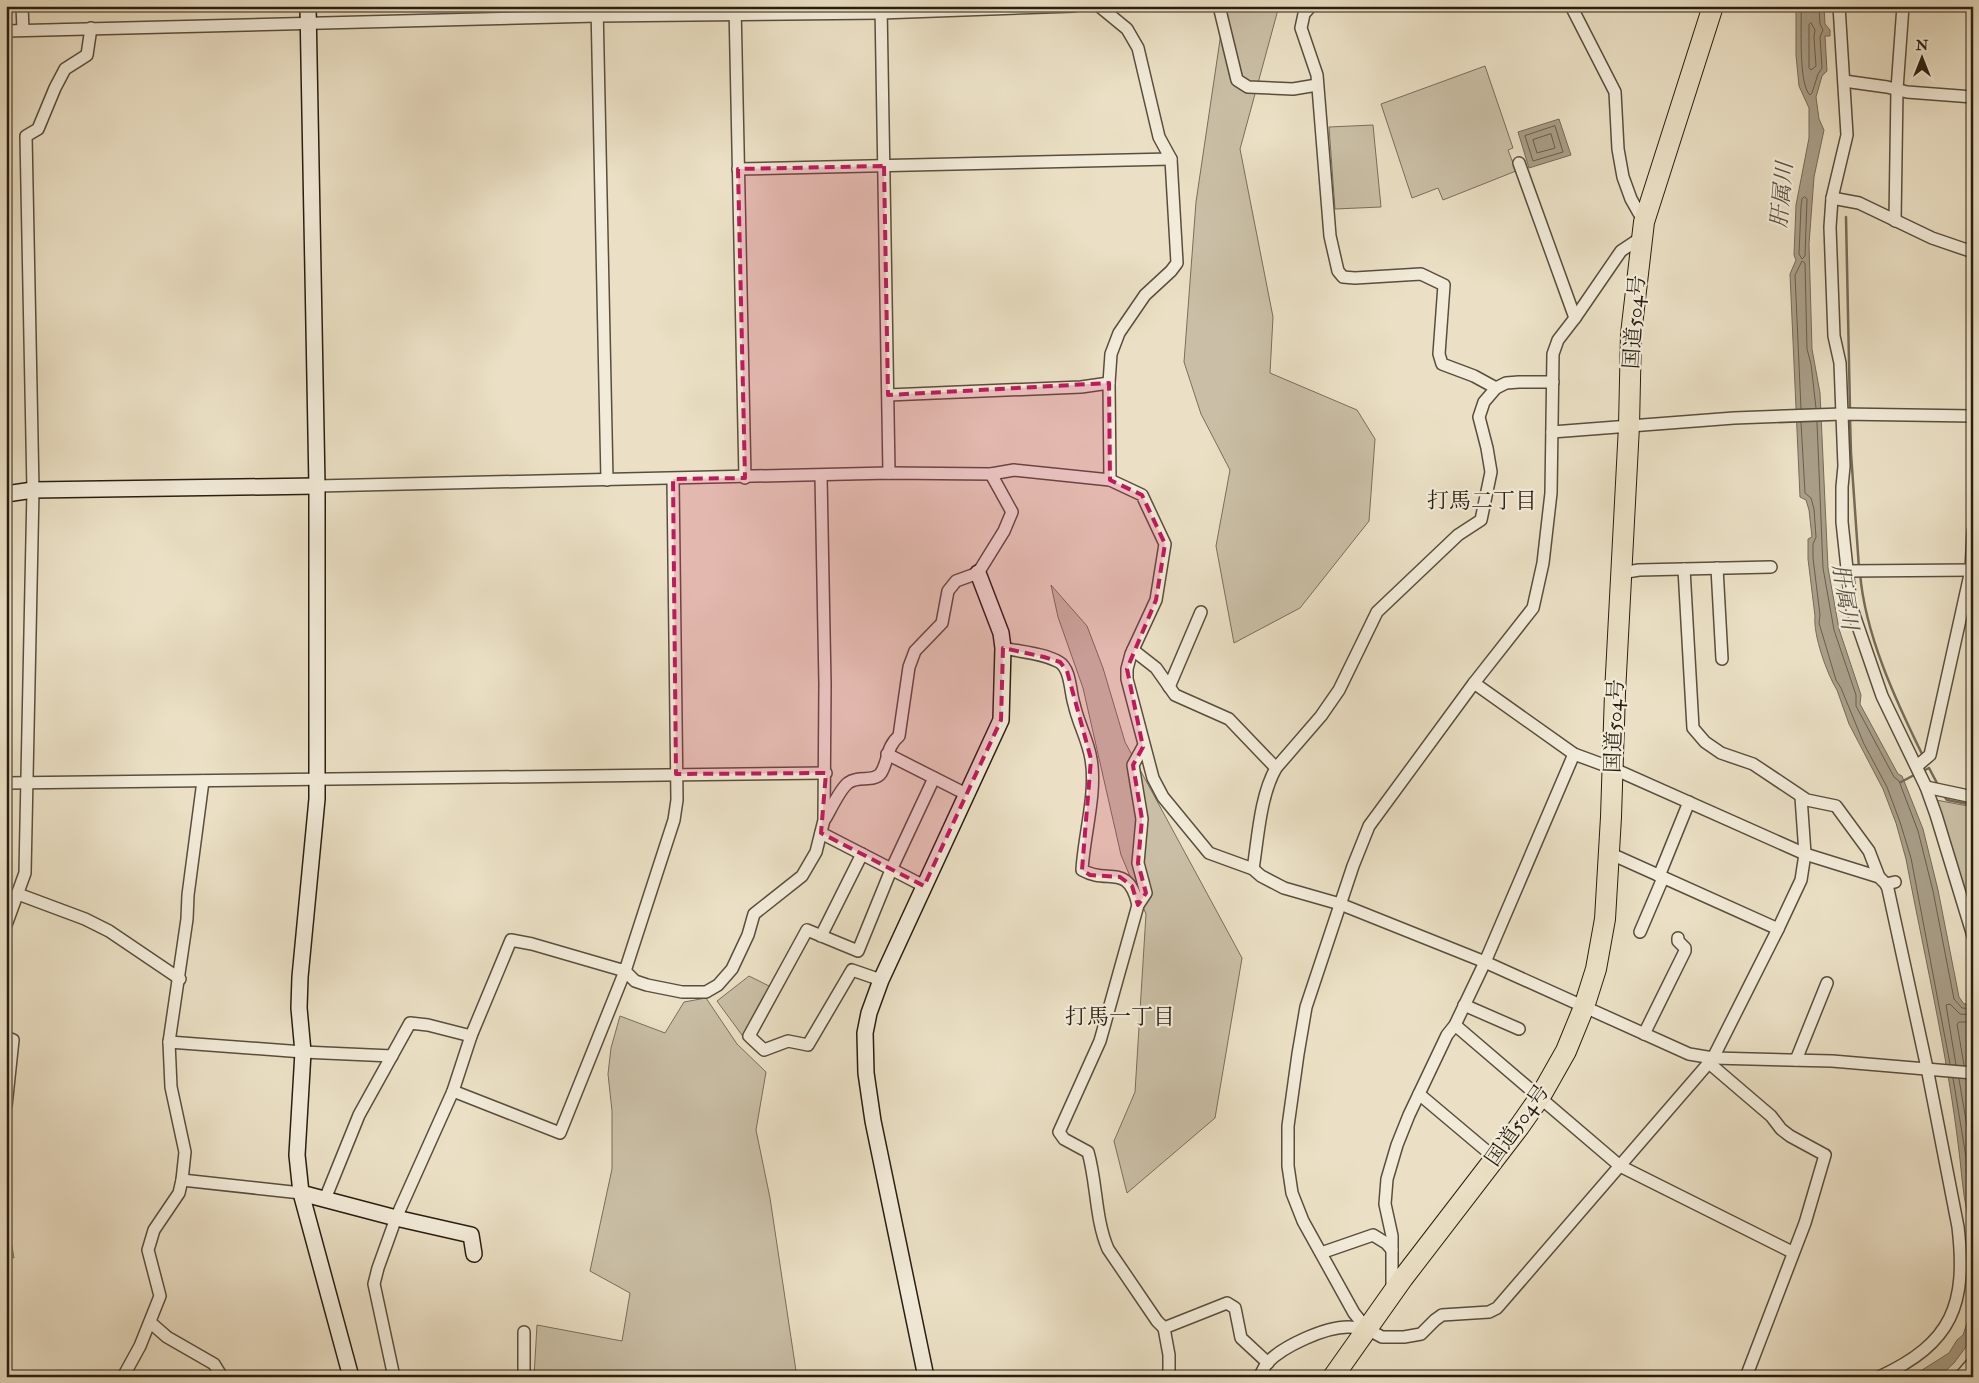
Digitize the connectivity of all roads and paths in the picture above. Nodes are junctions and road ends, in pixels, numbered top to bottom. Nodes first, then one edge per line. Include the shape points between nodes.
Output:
1 (22, 6) edge
2 (308, 6) edge
3 (1074, 6) edge
4 (1099, 6) edge
5 (1219, 6) edge
6 (1311, 6) edge
7 (1572, 6) edge
8 (1713, 6) edge
9 (1839, 6) edge
10 (1903, 6) edge
11 (735, 10) edge
12 (881, 10) edge
13 (597, 11) edge
14 (308, 23) junction
15 (92, 28) junction
16 (23, 30) junction
17 (6, 31) edge
18 (1844, 81) junction
19 (1317, 84) junction
20 (1897, 89) junction
21 (1973, 97) edge
22 (1171, 159) junction
23 (1519, 163) dead end
24 (884, 166) junction
25 (738, 169) junction
26 (1832, 198) junction
27 (1895, 221) junction
28 (1643, 230) junction
29 (1973, 252) edge
30 (1575, 318) junction
31 (1553, 382) junction
32 (1109, 383) junction
33 (1496, 388) junction
34 (888, 395) junction
35 (1837, 414) junction
36 (1973, 416) edge
37 (1629, 426) junction
38 (1552, 432) junction
39 (889, 473) junction
40 (991, 474) junction
41 (820, 476) junction
42 (745, 478) junction
43 (673, 479) junction
44 (607, 480) junction
45 (1110, 480) junction
46 (317, 486) junction
47 (33, 490) junction
48 (6, 494) edge
49 (1973, 531) edge
50 (1772, 567) dead end
51 (1717, 568) junction
52 (1684, 569) junction
53 (1972, 570) edge
54 (1846, 571) junction
55 (978, 573) junction
56 (1621, 573) junction
57 (1200, 612) dead end
58 (1003, 648) junction
59 (1133, 650) junction
60 (1722, 659) dead end
61 (1474, 683) junction
62 (1169, 687) junction
63 (1143, 747) junction
64 (888, 754) junction
65 (1574, 754) junction
66 (1917, 766) junction
67 (1276, 768) junction
68 (1612, 768) junction
69 (826, 773) junction
70 (676, 774) junction
71 (934, 778) junction
72 (317, 779) junction
73 (203, 782) junction
74 (27, 783) junction
75 (6, 784) edge
76 (1926, 787) junction
77 (966, 794) junction
78 (1801, 797) junction
79 (1973, 797) edge
80 (1689, 802) junction
81 (824, 820) junction
82 (821, 833) junction
83 (1609, 853) junction
84 (862, 854) junction
85 (1805, 854) junction
86 (1253, 869) junction
87 (891, 870) junction
88 (1661, 877) junction
89 (1886, 881) junction
90 (924, 886) junction
91 (18, 894) junction
92 (1340, 904) junction
93 (1138, 905) junction
94 (6, 925) edge
95 (1778, 929) junction
96 (1640, 932) dead end
97 (821, 936) junction
98 (1973, 936) edge
99 (1678, 938) dead end
100 (1485, 962) junction
101 (625, 971) junction
102 (180, 979) junction
103 (882, 980) junction
104 (1827, 983) dead end
105 (1464, 1005) junction
106 (1584, 1008) junction
107 (1455, 1024) junction
108 (1518, 1029) dead end
109 (1644, 1034) junction
110 (471, 1036) junction
111 (6, 1037) edge
112 (169, 1042) junction
113 (303, 1052) junction
114 (392, 1056) junction
115 (1711, 1060) junction
116 (1796, 1060) junction
117 (1927, 1068) junction
118 (1973, 1073) edge
119 (453, 1090) junction
120 (1419, 1094) junction
121 (1540, 1097) junction
122 (6, 1106) edge
123 (1495, 1158) junction
124 (1620, 1166) junction
125 (182, 1180) junction
126 (301, 1193) junction
127 (325, 1199) junction
128 (396, 1218) junction
129 (1392, 1250) junction
130 (1792, 1252) junction
131 (1321, 1253) junction
132 (474, 1254) dead end
133 (1392, 1296) junction
134 (150, 1323) junction
135 (1164, 1328) junction
136 (1368, 1329) junction
137 (524, 1332) dead end
138 (1973, 1362) edge
139 (1268, 1363) junction
140 (1339, 1373) edge
141 (123, 1377) edge
142 (222, 1377) edge
143 (351, 1377) edge
144 (394, 1377) edge
145 (524, 1377) edge
146 (926, 1377) edge
147 (1169, 1377) edge
148 (1259, 1377) edge
149 (1746, 1377) edge
150 (1879, 1377) edge
151 (1960, 1377) edge

1 - 16 street
2 - 14 street
3 - 12 street
4 - 22 street via 1127,29 1138,48 1159,137
5 - 19 street via 1237,80 1242,84 1293,89
6 - 19 street via 1304,14 1301,28
7 - 28 street via 1615,92 1618,150
8 - 28 highway, 国道504号
9 - 18 street
10 - 20 street
11 - 12 street
11 - 13 street
11 - 25 street
12 - 24 street
13 - 14 street
13 - 44 street
14 - 15 street
14 - 46 street
15 - 16 street
15 - 47 street via 87,55 65,69 38,129 26,136
16 - 17 street
18 - 20 street
18 - 26 street via 1846,135
19 - 33 street via 1330,236 1338,271 1343,277 1355,278 1421,274 1444,285 1439,354 1442,364
20 - 21 street
20 - 27 street
22 - 24 street
22 - 32 street via 1176,263 1145,295 1119,333 1111,354
23 - 30 street
24 - 25 street
24 - 34 street
25 - 42 street
26 - 27 street via 1859,203
26 - 35 street via 1834,336 1840,363
27 - 29 street
28 - 30 street via 1621,251
28 - 37 highway, 国道504号 via 1631,334
30 - 31 street via 1558,340 1553,354
31 - 33 street via 1506,383
31 - 38 street
32 - 34 street
32 - 45 street
33 - 67 street via 1484,402 1478,417 1490,472 1481,520 1458,535 1377,612 1339,690
34 - 39 street
35 - 36 street
35 - 37 street
35 - 54 street via 1844,466 1842,522
37 - 38 street
37 - 56 highway, 国道504号
38 - 61 street via 1543,563 1532,608
39 - 40 street
39 - 41 street
40 - 45 street via 1014,470
40 - 55 street via 1012,512
41 - 42 street
41 - 69 street
42 - 43 street
43 - 44 street
43 - 70 street
44 - 46 street
45 - 59 street via 1142,495 1165,544 1156,600
46 - 47 street
46 - 72 street
47 - 48 street
47 - 74 street
49 - 53 street
50 - 51 street
51 - 52 street
51 - 60 street
52 - 56 street
52 - 78 street via 1693,728 1721,753 1753,764
53 - 54 street
53 - 66 street via 1930,755
54 - 66 street via 1851,606 1862,642 1882,696
55 - 58 street via 1001,633
55 - 64 street via 956,581 948,591 942,623 915,651 899,736 892,742
56 - 68 highway, 国道504号
57 - 62 street
58 - 77 street via 1000,720
58 - 93 street via 1060,662 1067,671 1091,759 1090,813 1083,844 1082,870 1090,874 1120,876 1132,886
59 - 62 street via 1156,668
59 - 63 street via 1127,679
61 - 65 street
61 - 92 street via 1369,826
62 - 67 street via 1175,695 1229,719
63 - 86 street via 1163,797 1209,852
63 - 93 street via 1134,765 1142,819 1138,863 1146,893
64 - 71 street
64 - 81 street via 880,774 849,782
65 - 68 street
65 - 100 street
66 - 76 street
67 - 86 street via 1261,817
68 - 80 street
68 - 83 highway, 国道504号
69 - 70 street
69 - 81 street
70 - 72 street
70 - 101 street via 674,820
71 - 77 street
71 - 87 street
72 - 73 street
72 - 113 street via 299,1000
73 - 74 street
73 - 102 street
74 - 75 street
74 - 91 street via 25,873
76 - 79 street
76 - 98 street
77 - 90 street
78 - 85 street
78 - 89 street via 1836,806
80 - 85 street
80 - 88 street
81 - 82 street
82 - 84 street
82 - 101 street via 816,852 802,876 754,914 732,969 718,985 706,992 673,991 634,981
83 - 88 street
83 - 106 highway, 国道504号 via 1596,969
84 - 87 street
84 - 97 street
85 - 89 street
85 - 95 street via 1801,880
86 - 92 street via 1284,888
87 - 90 street
87 - 97 street via 858,951
88 - 95 street
88 - 96 street
89 - 117 street
90 - 103 street
91 - 94 street
91 - 102 street via 108,931
92 - 100 street
92 - 131 street via 1306,1008 1288,1126 1292,1194
93 - 135 street via 1100,1041 1059,1132 1088,1152 1103,1238 1140,1298
95 - 115 street
97 - 103 street via 807,930 749,1036 764,1050 788,1041 808,1045 852,970
99 - 109 street via 1685,951
100 - 105 street
100 - 106 street
101 - 110 street via 511,940
101 - 119 street via 560,1133
102 - 112 street
103 - 146 street via 865,1032 866,1073
104 - 116 street
105 - 107 street
105 - 108 street
106 - 109 street
106 - 121 highway, 国道504号 via 1566,1051
107 - 120 street
107 - 121 street
109 - 115 street
110 - 114 street via 410,1023
110 - 119 street
111 - 122 street via 13,1040
112 - 113 street
112 - 125 street via 171,1087 185,1152
113 - 114 street
113 - 126 street via 297,1155
114 - 127 street via 359,1115
115 - 116 street
115 - 124 street
115 - 130 street via 1781,1129 1825,1155 1805,1223
116 - 117 street
117 - 118 street
117 - 150 street via 1958,1227 1961,1282 1948,1323 1918,1355
119 - 128 street
120 - 123 street
120 - 129 street via 1387,1178 1386,1204
121 - 123 highway, 国道504号
121 - 124 street
123 - 133 highway, 国道504号
124 - 130 street
124 - 136 street via 1497,1308 1489,1312 1442,1315 1421,1334 1404,1337 1382,1337
125 - 126 street
125 - 134 street via 179,1194 154,1230 148,1250 160,1296
126 - 127 street
126 - 143 street
127 - 128 street
128 - 132 street via 470,1235
128 - 144 street via 374,1284
129 - 131 street via 1374,1235
129 - 133 street
130 - 149 street
131 - 136 street via 1354,1314
133 - 136 highway, 国道504号
134 - 141 street
134 - 142 street via 167,1337 214,1364
135 - 139 street via 1227,1303 1235,1308 1241,1338
135 - 147 street
136 - 139 street via 1347,1327 1329,1330 1286,1349
136 - 140 highway, 国道504号
137 - 145 street
138 - 151 street
139 - 148 street

